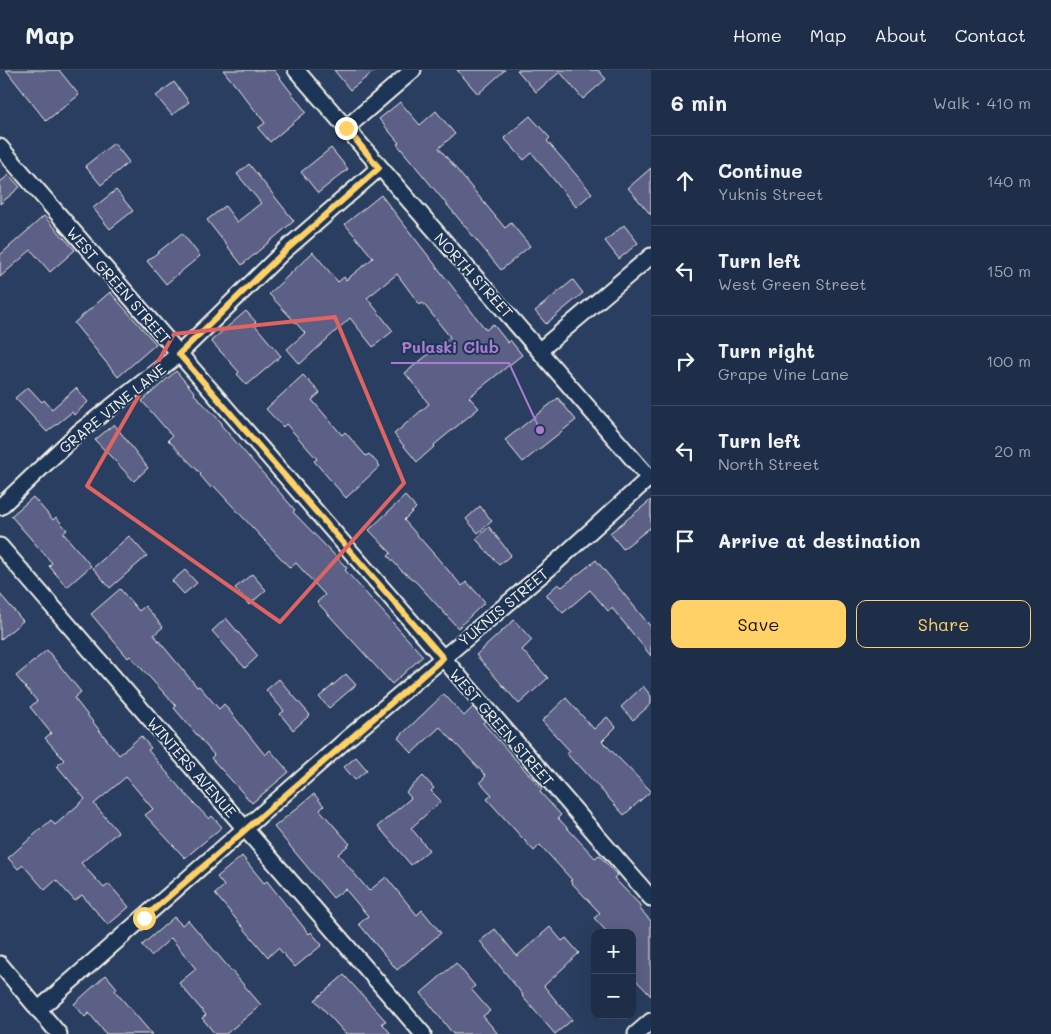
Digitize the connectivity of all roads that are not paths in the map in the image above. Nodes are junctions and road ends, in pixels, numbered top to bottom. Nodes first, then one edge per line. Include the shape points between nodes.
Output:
1 (296, 70) edge
2 (413, 70) edge
3 (346, 128) junction
4 (0, 147) edge
5 (379, 168) junction
6 (651, 256) edge
7 (540, 350) junction
8 (179, 354) junction
9 (650, 479) edge
10 (0, 507) edge
11 (0, 546) edge
12 (443, 658) junction
13 (245, 830) junction
14 (651, 898) edge
15 (0, 964) edge
16 (38, 1010) junction
17 (651, 1021) edge
18 (59, 1034) edge
19 (423, 1034) edge
20 (636, 1034) edge

1 - 3 street, NORTH STREET
2 - 3 street
3 - 5 street, NORTH STREET
4 - 8 street, WEST GREEN STREET
5 - 7 street, NORTH STREET
5 - 8 street, GRAPE VINE LANE via 284,252
6 - 7 street
7 - 9 street, NORTH STREET
8 - 10 street, GRAPE VINE LANE via 79,432
8 - 12 street, WEST GREEN STREET
9 - 12 street, YUKNIS STREET
11 - 13 street, WINTERS AVENUE
12 - 13 street, YUKNIS STREET
12 - 14 street, WEST GREEN STREET
13 - 16 street, YUKNIS STREET
13 - 19 street, WINTERS AVENUE
15 - 16 street
16 - 18 street
17 - 20 street

